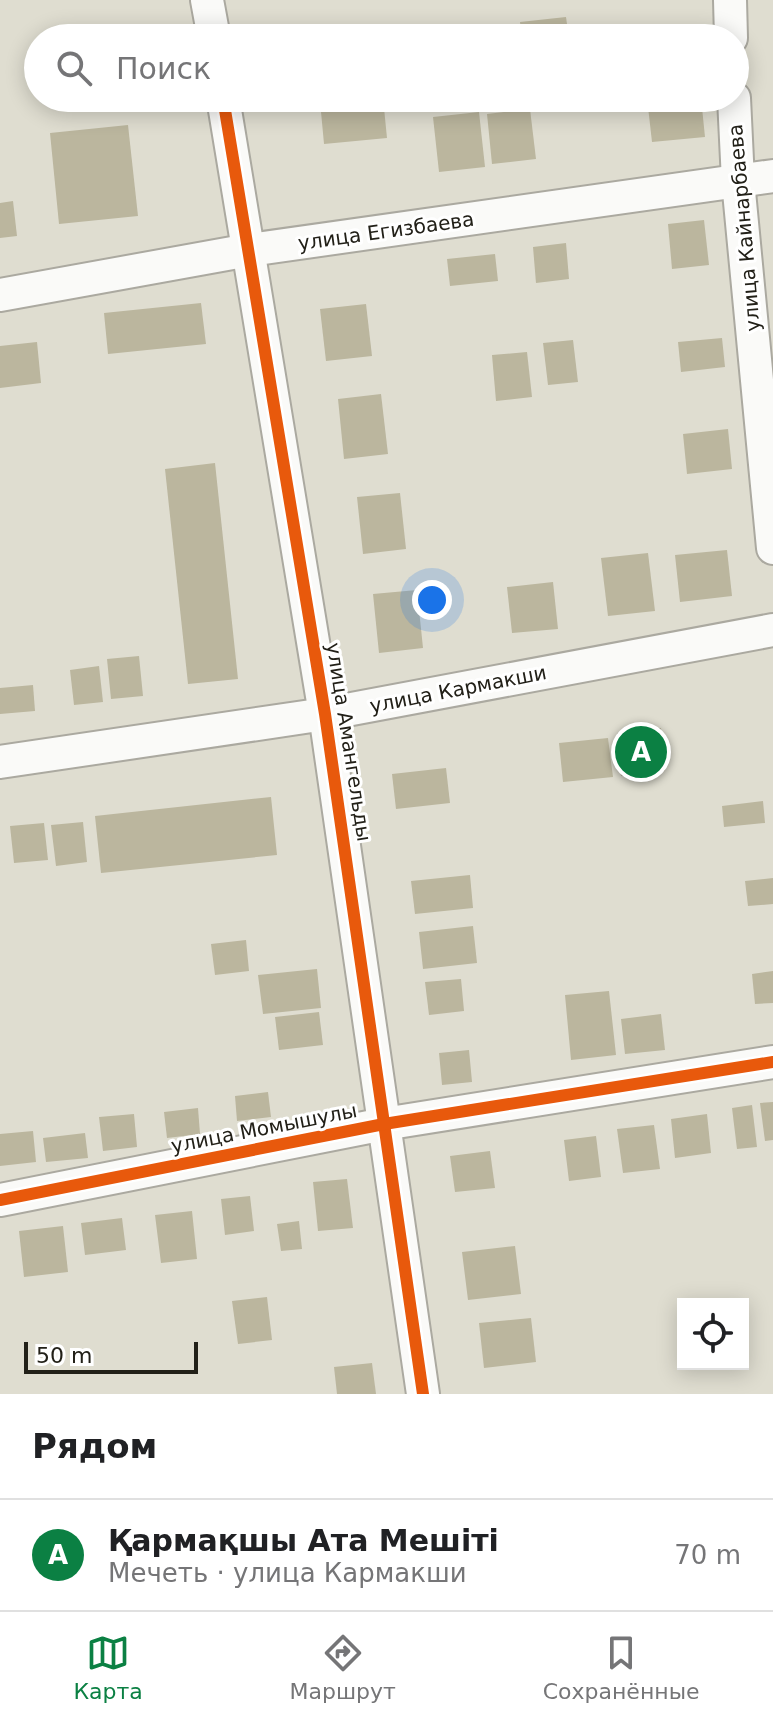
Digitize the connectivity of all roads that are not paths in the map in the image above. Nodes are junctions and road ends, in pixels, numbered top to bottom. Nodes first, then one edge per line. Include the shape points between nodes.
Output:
1 (207, 0) edge
2 (730, 0) edge
3 (211, 24) edge
4 (731, 24) edge
5 (225, 112) edge
6 (735, 112) edge
7 (773, 176) edge
8 (738, 181) junction
9 (249, 250) junction
10 (0, 295) edge
11 (765, 367) edge
12 (773, 548) edge
13 (773, 630) edge
14 (325, 714) junction
15 (0, 762) edge
16 (773, 1062) edge
17 (384, 1124) junction
18 (0, 1200) edge
19 (423, 1394) edge

1 - 3 street
2 - 4 street
5 - 9 street, улица Амангельды
6 - 8 street, улица Кайнарбаева
7 - 8 street, улица Егизбаева
8 - 9 street, улица Егизбаева
8 - 11 street, улица Кайнарбаева
9 - 10 street, улица Егизбаева
9 - 14 street, улица Амангельды
11 - 12 street, улица Кайнарбаева
13 - 14 street, улица Кармакши
14 - 15 street, улица Кармакши
14 - 17 street, улица Амангельды
16 - 17 street, улица Момышулы
17 - 18 street, улица Момышулы
17 - 19 street, улица Амангельды

